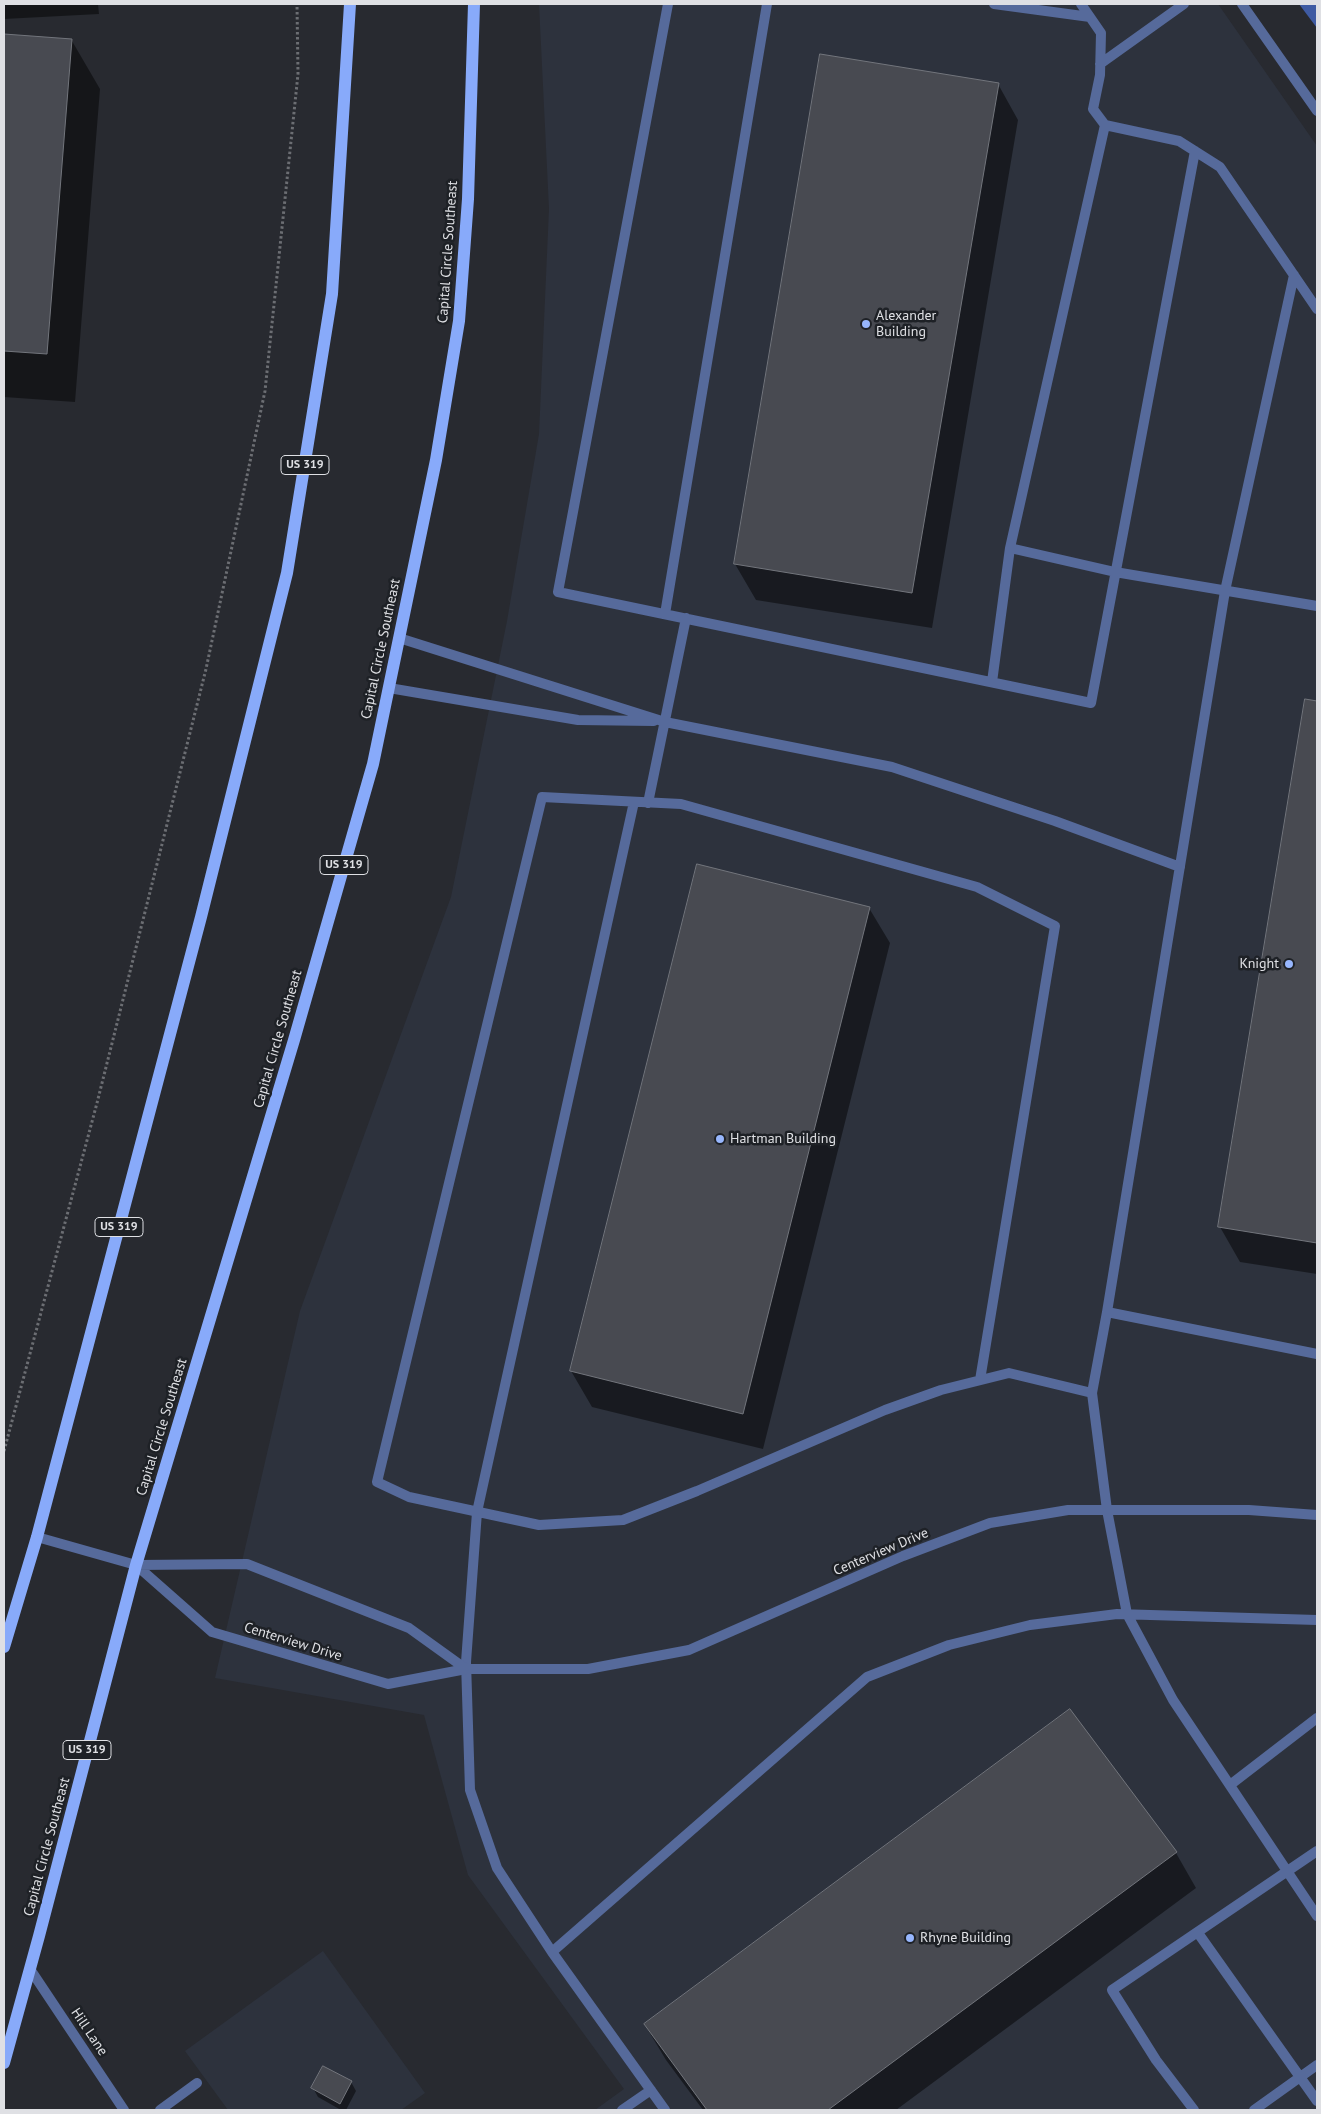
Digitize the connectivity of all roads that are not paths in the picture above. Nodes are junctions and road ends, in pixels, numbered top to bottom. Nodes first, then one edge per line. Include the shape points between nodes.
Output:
1 (350, 4) edge
2 (474, 4) edge
3 (668, 4) edge
4 (767, 4) edge
5 (994, 4) edge
6 (1081, 4) edge
7 (1184, 4) edge
8 (1242, 4) edge
9 (1090, 17) junction
10 (1100, 64) junction
11 (1317, 111) edge
12 (1105, 125) junction
13 (1195, 151) junction
14 (1294, 275) junction
15 (1317, 309) edge
16 (1010, 548) junction
17 (1115, 572) junction
18 (1225, 591) junction
19 (1317, 606) edge
20 (665, 614) junction
21 (686, 618) junction
22 (399, 638) junction
23 (992, 682) junction
24 (389, 688) junction
25 (665, 722) junction
26 (634, 802) junction
27 (648, 803) junction
28 (1180, 867) junction
29 (1107, 1312) junction
30 (1317, 1354) edge
31 (980, 1380) junction
32 (1092, 1393) junction
33 (1107, 1510) junction
34 (477, 1512) junction
35 (1317, 1515) edge
36 (37, 1537) junction
37 (136, 1565) junction
38 (1127, 1614) junction
39 (1317, 1620) edge
40 (4, 1647) edge
41 (466, 1670) junction
42 (1317, 1718) edge
43 (1230, 1785) junction
44 (1317, 1850) edge
45 (1288, 1872) junction
46 (1317, 1916) edge
47 (1198, 1933) junction
48 (552, 1952) junction
49 (30, 1970) junction
50 (4, 2063) edge
51 (1317, 2065) edge
52 (1298, 2077) junction
53 (197, 2083) dead end
54 (651, 2090) junction
55 (1317, 2101) edge
56 (124, 2110) edge
57 (160, 2110) edge
58 (622, 2110) edge
59 (665, 2110) edge
60 (1194, 2110) edge
61 (1254, 2110) edge

1 - 36 main road, US 319 via 332,294 288,573
2 - 22 main road, Capital Circle Southeast / US 319 via 468,199 459,321 436,460
3 - 20 street via 558,592
4 - 20 street
5 - 9 street
6 - 9 street
7 - 10 street
8 - 11 street
9 - 10 street via 1101,33
10 - 12 street via 1093,109
12 - 13 street via 1179,141
12 - 16 street
13 - 14 street via 1220,168
13 - 17 street
14 - 15 street
14 - 18 street
16 - 17 street
16 - 23 street
17 - 18 street
17 - 23 street via 1091,703
18 - 19 street
18 - 28 street
20 - 21 street
21 - 23 street
21 - 25 street
22 - 24 main road, Capital Circle Southeast / US 319
22 - 25 street
24 - 25 street via 578,720
24 - 37 main road, Capital Circle Southeast / US 319 via 373,764 294,1040
25 - 27 street
25 - 28 street via 892,767
26 - 27 street
26 - 34 street
26 - 34 street via 542,797 377,1482 409,1496
27 - 31 street via 681,804 977,887 1055,926
28 - 29 street
29 - 30 street
29 - 32 street
31 - 32 street via 1010,1372
31 - 34 street via 885,1410 623,1520 539,1525
32 - 33 street
33 - 35 street, Centerview Drive via 1249,1510
33 - 38 street
33 - 41 street, Centerview Drive via 1068,1510 990,1523 903,1556 689,1650 588,1669
34 - 41 street
36 - 37 street, Centerview Drive
36 - 40 main road, US 319
37 - 41 street, Centerview Drive via 247,1564 409,1628
37 - 41 street, Centerview Drive via 212,1632 388,1684
37 - 49 main road, Capital Circle Southeast / US 319
38 - 39 street
38 - 43 street via 1173,1700
38 - 48 street via 1030,1625 949,1645 867,1677
41 - 48 street via 470,1790 497,1868
42 - 43 street
43 - 45 street
44 - 45 street
45 - 46 street
45 - 47 street
47 - 52 street
47 - 60 street via 1112,1990 1156,2060
48 - 54 street
49 - 50 main road, Capital Circle Southeast / US 319
49 - 56 street, Hill Lane
51 - 52 street
52 - 55 street
52 - 61 street
53 - 57 street
54 - 58 street
54 - 59 street

